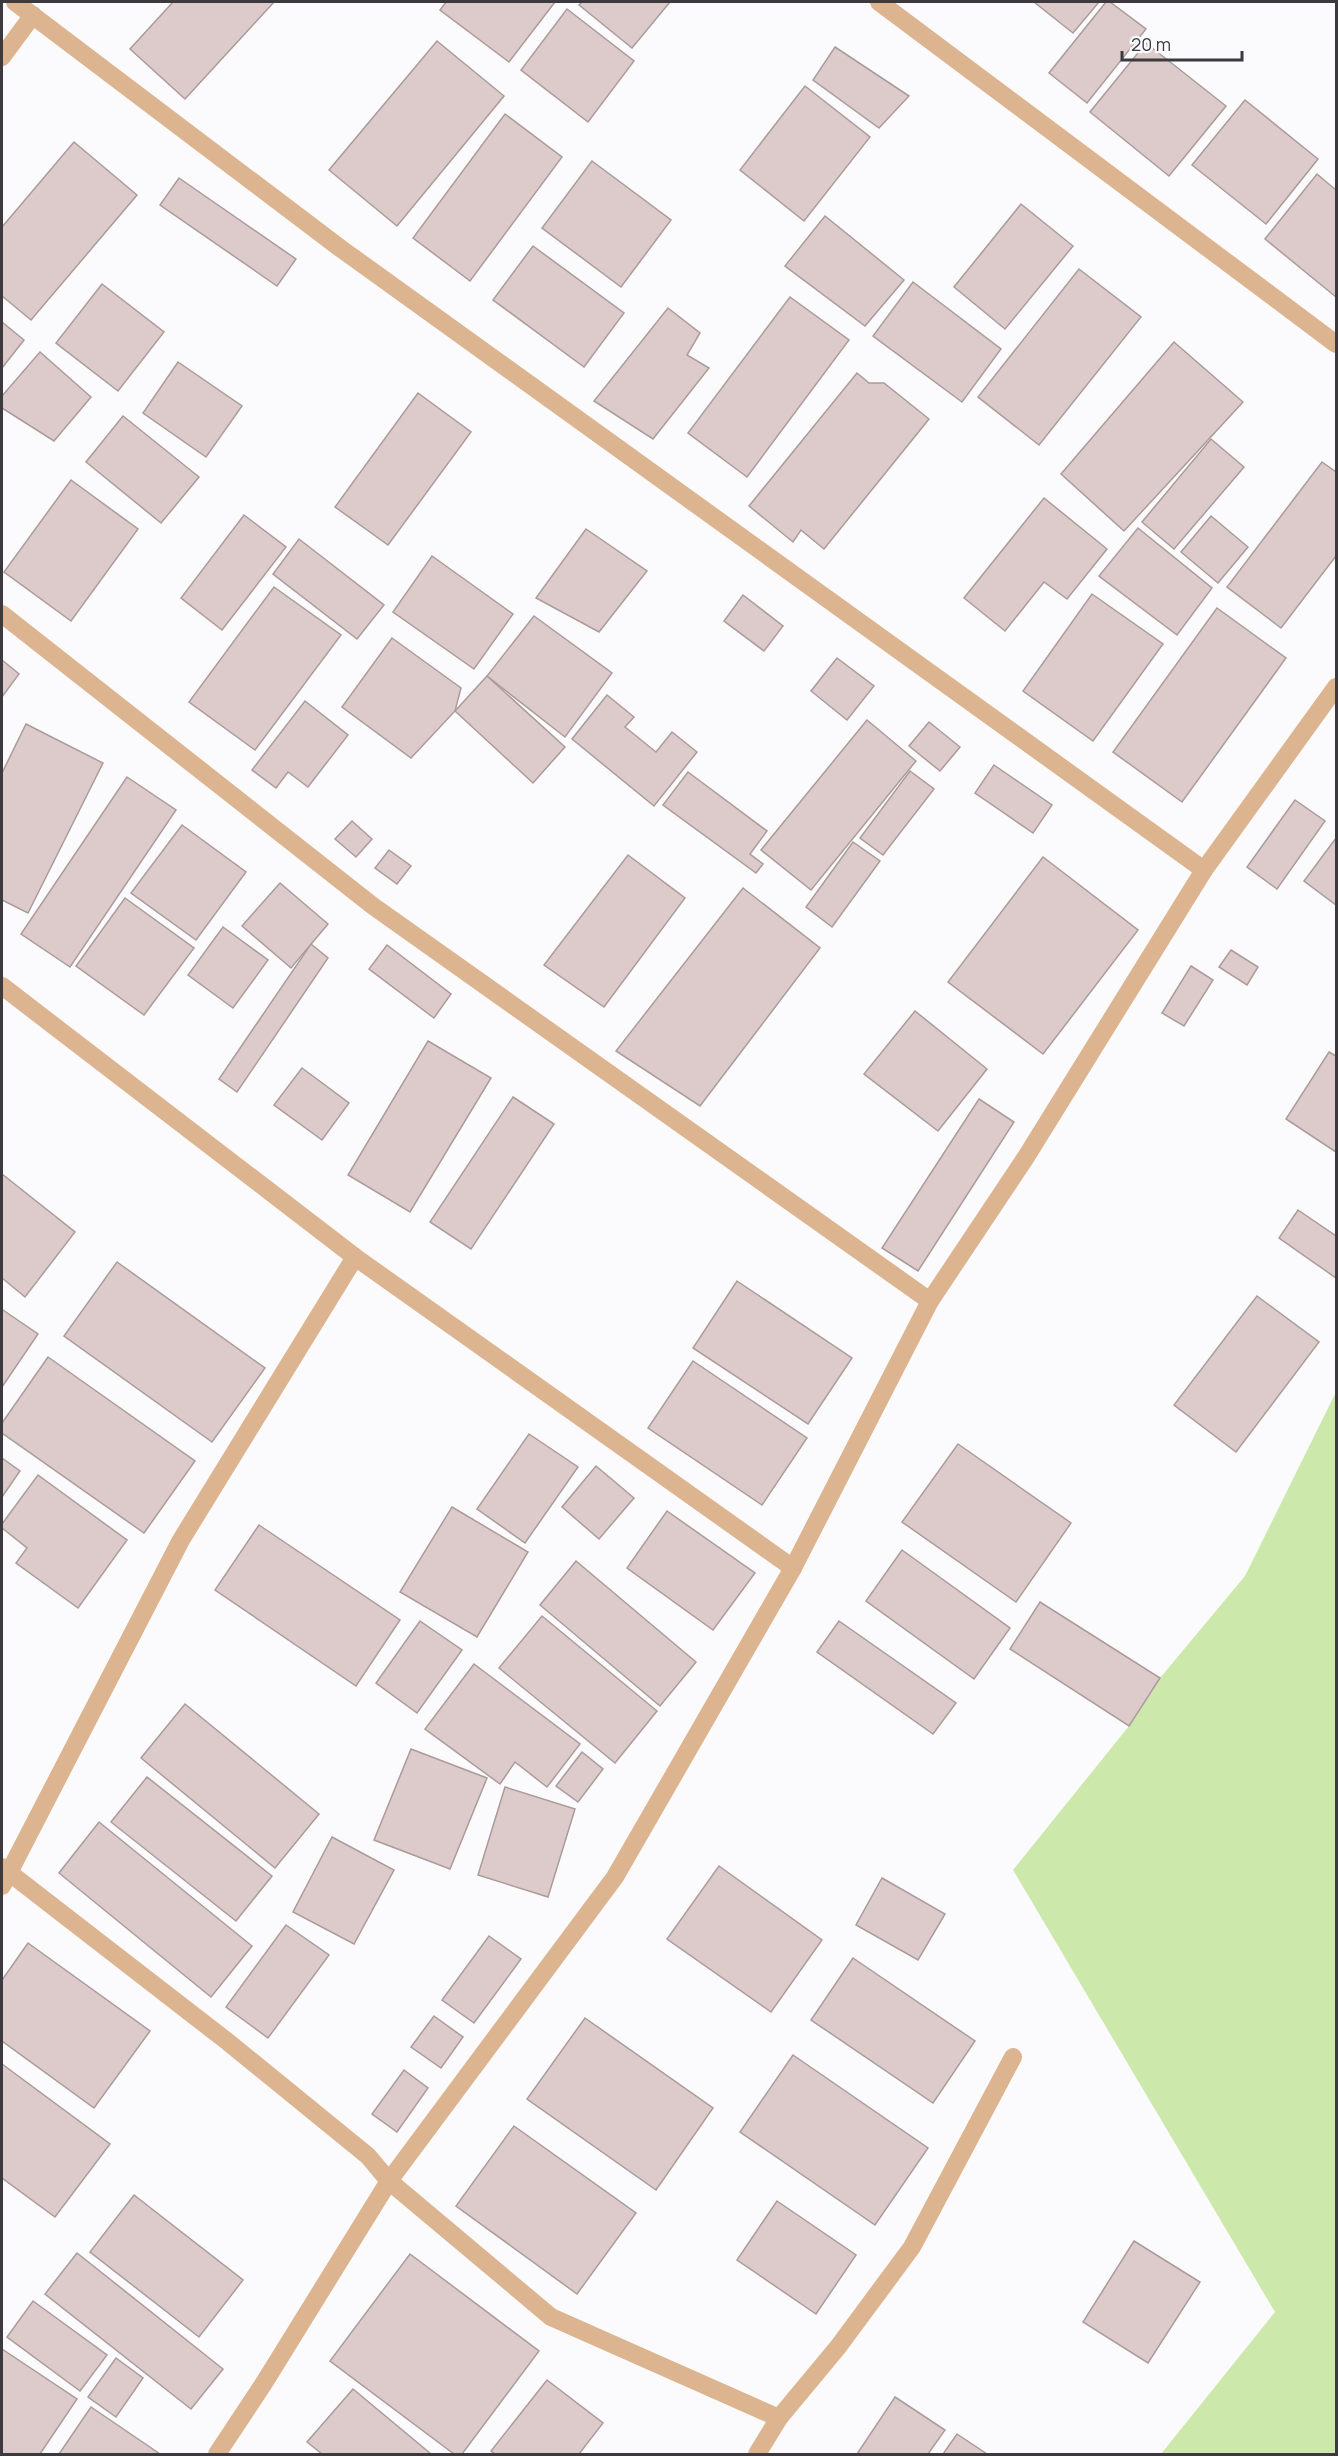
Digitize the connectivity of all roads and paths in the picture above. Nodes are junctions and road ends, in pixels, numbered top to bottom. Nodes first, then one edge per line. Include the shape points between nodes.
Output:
1 (15, 2) edge
2 (879, 2) edge
3 (33, 15) junction
4 (2, 57) edge
5 (1336, 344) edge
6 (2, 614) edge
7 (1336, 687) edge
8 (1204, 870) junction
9 (2, 986) edge
10 (355, 1257) junction
11 (930, 1301) junction
12 (793, 1568) junction
13 (4, 1875) edge
14 (1013, 2057) dead end
15 (389, 2181) junction
16 (779, 2418) junction
17 (217, 2454) edge
18 (757, 2454) edge

1 - 3 street
2 - 5 street
3 - 4 street
3 - 8 street via 340,248
6 - 11 street via 373,906
7 - 8 street
8 - 11 street via 1026,1156
9 - 10 street
10 - 12 street
10 - 13 street via 181,1540
11 - 12 street
12 - 15 street via 615,1877
13 - 15 street via 228,2042 359,2149
14 - 16 street via 912,2247
15 - 16 street via 551,2317
15 - 17 street
16 - 18 street

